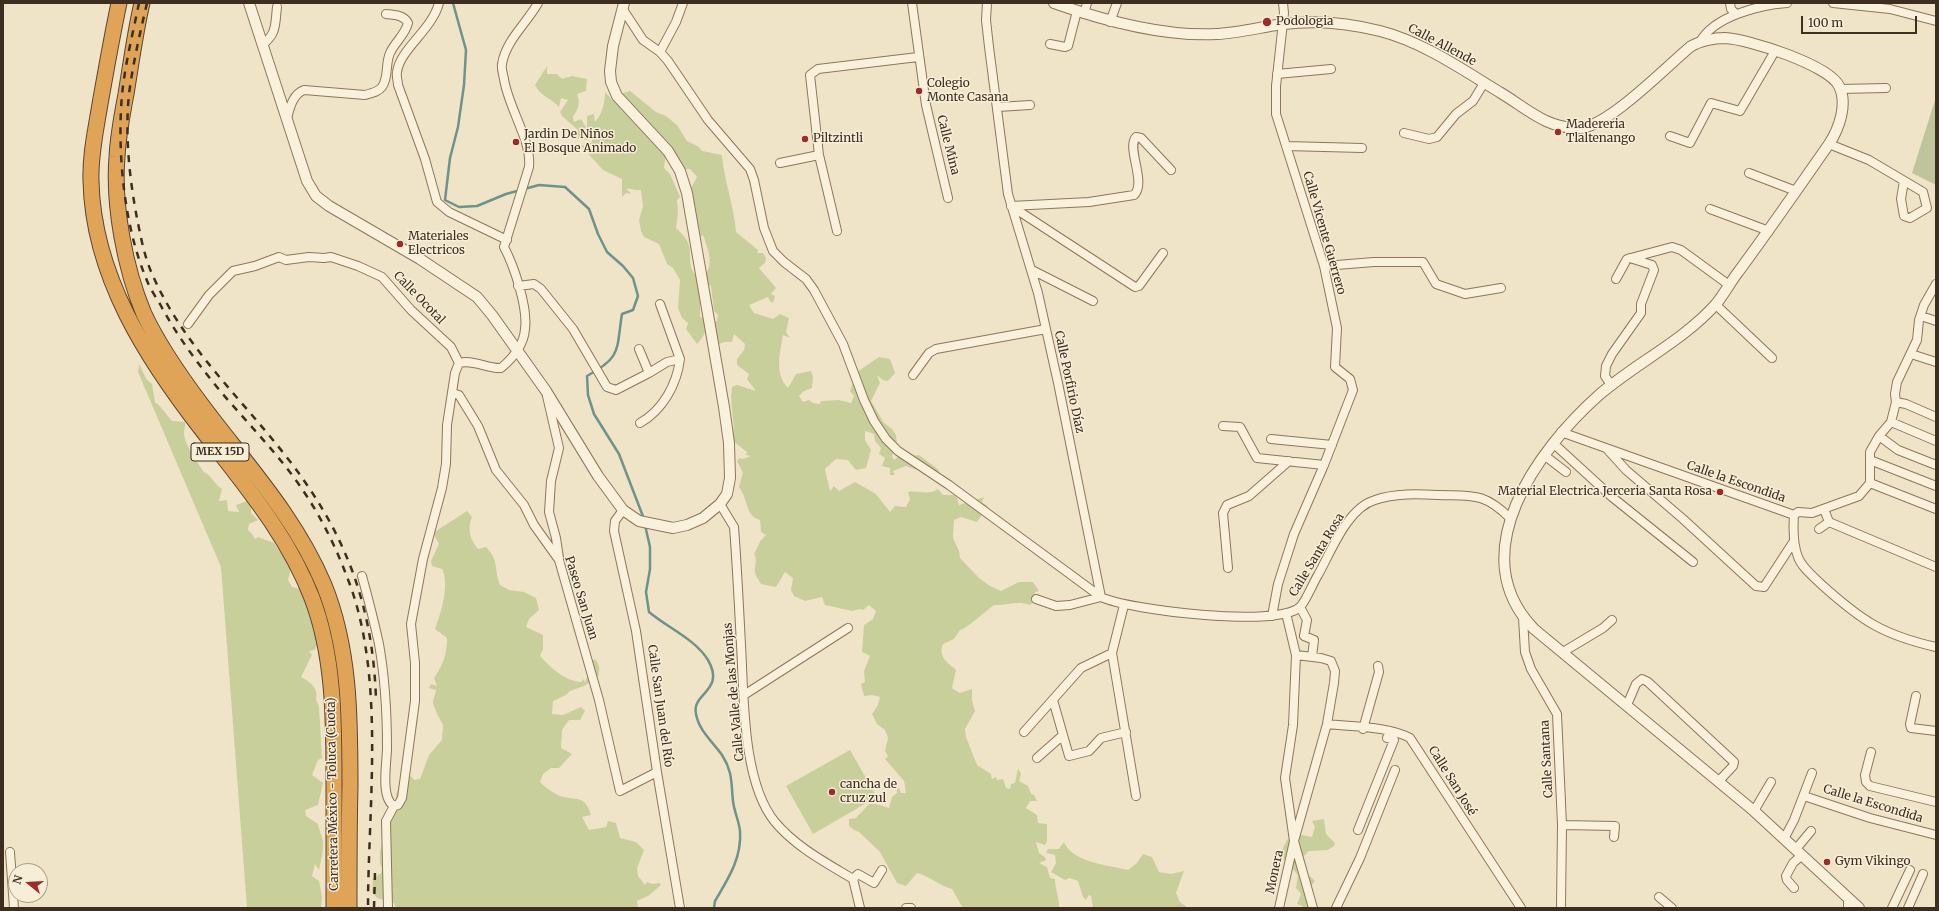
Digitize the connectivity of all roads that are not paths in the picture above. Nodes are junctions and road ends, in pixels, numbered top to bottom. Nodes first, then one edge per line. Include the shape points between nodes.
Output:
1 (119, 3) edge
2 (142, 3) edge
3 (249, 3) edge
4 (438, 3) edge
5 (538, 3) edge
6 (683, 3) edge
7 (912, 3) edge
8 (987, 3) edge
9 (1054, 3) edge
10 (1088, 3) edge
11 (1117, 3) edge
12 (1283, 3) edge
13 (1730, 3) edge
14 (1787, 3) edge
15 (1833, 3) edge
16 (623, 6) edge
17 (277, 7) dead end
18 (1081, 13) junction
19 (386, 14) dead end
20 (1736, 14) junction
21 (1936, 21) edge
22 (1110, 22) junction
23 (1282, 24) junction
24 (1700, 42) junction
25 (1050, 44) dead end
26 (262, 45) junction
27 (1775, 51) junction
28 (660, 52) junction
29 (918, 58) junction
30 (1331, 69) dead end
31 (1277, 74) junction
32 (1484, 83) junction
33 (1886, 88) dead end
34 (1840, 89) junction
35 (1030, 105) dead end
36 (998, 107) junction
37 (287, 118) junction
38 (1404, 133) dead end
39 (1670, 136) dead end
40 (1829, 144) junction
41 (1286, 146) junction
42 (1362, 148) dead end
43 (819, 155) junction
44 (780, 163) dead end
45 (1171, 170) dead end
46 (1749, 173) dead end
47 (1904, 181) dead end
48 (1796, 191) junction
49 (948, 198) dead end
50 (1011, 206) junction
51 (1710, 210) dead end
52 (837, 231) dead end
53 (1769, 231) junction
54 (507, 240) junction
55 (1163, 253) dead end
56 (1630, 258) junction
57 (1324, 266) junction
58 (1032, 270) junction
59 (1616, 279) dead end
60 (1936, 284) edge
61 (1730, 285) junction
62 (518, 286) junction
63 (1501, 288) dead end
64 (1093, 301) dead end
65 (660, 304) dead end
66 (1715, 304) junction
67 (1921, 316) junction
68 (1936, 321) edge
69 (188, 324) dead end
70 (1046, 329) junction
71 (639, 349) dead end
72 (517, 352) junction
73 (1911, 354) junction
74 (1772, 358) dead end
75 (680, 359) junction
76 (1936, 362) edge
77 (459, 363) junction
78 (649, 373) junction
79 (913, 375) dead end
80 (1611, 385) junction
81 (546, 391) junction
82 (452, 393) junction
83 (1896, 402) junction
84 (1936, 416) edge
85 (1891, 422) junction
86 (640, 423) dead end
87 (1223, 426) dead end
88 (1561, 432) junction
89 (1879, 436) junction
90 (1271, 439) dead end
91 (1936, 442) edge
92 (1553, 443) junction
93 (1332, 445) junction
94 (1608, 449) junction
95 (1544, 455) junction
96 (1870, 460) junction
97 (1289, 461) junction
98 (1936, 464) edge
99 (1324, 465) junction
100 (1566, 472) dead end
101 (1870, 483) junction
102 (1936, 486) edge
103 (720, 504) junction
104 (1824, 509) junction
105 (1936, 509) edge
106 (623, 510) junction
107 (1794, 515) junction
108 (1510, 518) junction
109 (1829, 522) junction
110 (1819, 529) dead end
111 (1794, 541) junction
112 (559, 560) junction
113 (1693, 562) dead end
114 (1936, 567) edge
115 (1228, 568) dead end
116 (362, 576) dead end
117 (1101, 596) junction
118 (1036, 599) dead end
119 (1124, 605) junction
120 (1300, 607) junction
121 (1286, 613) junction
122 (1272, 616) junction
123 (1523, 618) junction
124 (1612, 620) dead end
125 (848, 628) dead end
126 (1936, 647) edge
127 (1563, 652) junction
128 (1112, 653) junction
129 (1296, 655) junction
130 (1312, 657) junction
131 (1378, 666) dead end
132 (744, 695) junction
133 (1916, 696) dead end
134 (1053, 700) junction
135 (1627, 705) junction
136 (1327, 724) junction
137 (1363, 728) junction
138 (1390, 731) junction
139 (1936, 731) edge
140 (1024, 732) dead end
141 (1126, 732) junction
142 (1063, 735) junction
143 (1871, 752) dead end
144 (1037, 758) dead end
145 (1395, 770) dead end
146 (657, 772) junction
147 (1812, 773) dead end
148 (1718, 782) junction
149 (1771, 782) dead end
150 (1136, 796) dead end
151 (1804, 796) junction
152 (1936, 802) edge
153 (394, 806) junction
154 (1754, 811) junction
155 (1562, 825) junction
156 (1358, 830) dead end
157 (1811, 831) dead end
158 (1936, 835) edge
159 (1614, 837) dead end
160 (1784, 839) junction
161 (1294, 841) junction
162 (10, 852) dead end
163 (1799, 852) junction
164 (882, 870) dead end
165 (1910, 870) dead end
166 (1923, 874) dead end
167 (853, 879) junction
168 (1794, 888) dead end
169 (1846, 896) junction
170 (1659, 897) dead end
171 (14, 908) edge
172 (334, 908) edge
173 (349, 908) edge
174 (388, 908) edge
175 (680, 908) edge
176 (860, 908) edge
177 (906, 908) edge
178 (911, 908) edge
179 (1279, 908) edge
180 (1313, 908) edge
181 (1336, 908) edge
182 (1521, 908) edge
183 (1561, 908) edge
184 (1672, 908) edge
185 (1848, 908) edge
186 (1859, 908) edge
187 (1892, 908) edge
188 (1908, 908) edge

1 - 172 highway, Carretera México - Toluca (Cuota) / MEX 15D via 91,169 92,199 102,254 118,294 148,355 272,521 296,559 312,598 324,635 334,717
2 - 173 highway, Carretera México - Toluca (Cuota) / MEX 15D via 116,157 119,215 129,265 142,309 162,350 287,516 309,553 333,611 346,675 350,721
3 - 26 street
4 - 54 street via 437,12 428,26 404,55 397,72 398,85 423,152 437,202 449,212
5 - 54 street via 513,37 502,65 512,109 530,156
6 - 28 street
7 - 29 street, Calle Mina
8 - 36 street, Calle Porfirio Díaz via 986,20
9 - 18 street, Calle Allende
10 - 18 street
11 - 22 street
12 - 23 street, Calle Vicente Guerrero
13 - 20 street
14 - 20 street via 1762,5
15 - 21 street via 1890,9
16 - 28 street via 643,40
16 - 103 street via 613,46 611,82 617,96 668,152 680,171 687,193 729,443 730,478 727,494
17 - 26 street via 272,38
18 - 22 street, Calle Allende
18 - 25 street via 1068,46
19 - 37 street via 400,16 408,23 391,51 385,82 381,88 375,93 365,95 304,90 293,100
20 - 24 street via 1704,35
22 - 23 street, Calle Allende via 1202,34 1219,34
23 - 31 street, Calle Vicente Guerrero
23 - 32 street, Calle Allende via 1321,22 1392,34
24 - 27 street via 1727,38
24 - 32 street, Calle Allende via 1690,47 1612,115 1581,128 1565,128 1546,122
26 - 37 street
27 - 34 street via 1822,69 1834,78
27 - 39 street via 1740,111 1711,103 1690,143
28 - 117 street via 708,120 750,169 764,228 773,251 806,279 814,290 843,344 870,414 886,439 898,451
29 - 43 street via 818,69 813,72 810,79
29 - 49 street, Calle Mina via 926,105
30 - 31 street
31 - 41 street, Calle Vicente Guerrero via 1276,114
32 - 38 street via 1473,101 1456,114 1437,137 1429,139
33 - 34 street
34 - 40 street via 1840,120
35 - 36 street
36 - 50 street, Calle Porfirio Díaz
37 - 72 street via 307,181 316,196 477,297
40 - 47 street via 1869,160
40 - 48 street
41 - 42 street
41 - 57 street, Calle Vicente Guerrero
43 - 44 street
43 - 52 street
45 - 50 street via 1141,138 1136,137 1133,144 1137,185 1134,195 1089,202
46 - 48 street
48 - 53 street
50 - 55 street via 1134,286 1139,286
50 - 58 street, Calle Porfirio Díaz
51 - 53 street
53 - 61 street
54 - 62 street via 504,247
56 - 59 street
56 - 61 street via 1672,247 1678,248
56 - 80 street via 1652,265 1654,270 1640,304 1641,313 1606,366 1605,376
57 - 63 street via 1423,262 1436,284 1466,294
57 - 93 street, Calle Vicente Guerrero via 1338,328 1335,368 1350,378 1353,386
58 - 64 street
58 - 70 street, Calle Porfirio Díaz
60 - 67 street
61 - 66 street
62 - 72 street via 526,318 525,330
62 - 78 street via 534,284 541,289 573,329 607,387 616,390
65 - 75 street
66 - 74 street
66 - 80 street via 1654,356
67 - 68 street
67 - 73 street via 1917,340
69 - 77 street, Calle Ocotal via 233,271 279,257 286,260 331,257 382,277 411,310 451,347
70 - 79 street via 936,349 928,353
70 - 117 street, Calle Porfirio Díaz
71 - 78 street
72 - 77 street via 502,368 468,361
72 - 81 street
73 - 76 street
73 - 83 street via 1897,382
75 - 78 street via 666,362
75 - 86 street via 679,370 660,409
77 - 82 street
80 - 88 street
81 - 106 street via 602,482
81 - 112 street via 559,448 551,481 549,512
82 - 112 street, Paseo San Juan via 459,395 478,426 496,470 524,505 534,525
82 - 153 street via 443,482 423,559 411,624 415,701 402,798 398,805
83 - 84 street
83 - 85 street
85 - 89 street
85 - 91 street
87 - 97 street via 1240,427 1257,458
88 - 92 street
88 - 94 street, Calle la Escondida
89 - 96 street via 1870,452
89 - 98 street via 1898,450
90 - 93 street
92 - 95 street
92 - 113 street via 1612,497
93 - 99 street, Calle Vicente Guerrero
94 - 107 street, Calle la Escondida
94 - 111 street via 1626,470 1756,586 1764,587
95 - 100 street
95 - 108 street
96 - 101 street
96 - 102 street
97 - 99 street
97 - 115 street via 1249,496 1227,505 1223,513
99 - 122 street, Calle Vicente Guerrero via 1294,534 1278,584
101 - 104 street via 1859,496
101 - 105 street
103 - 106 street via 703,518 673,528 639,521
103 - 132 street, Calle Valle de las Monjas via 734,527
104 - 107 street via 1812,513 1798,512
104 - 109 street
106 - 146 street, Calle San Juan del Río via 615,521 614,531 636,631
107 - 111 street, Calle la Escondida
108 - 120 street, Calle Santa Rosa via 1498,506 1481,497 1414,494 1375,500 1353,516 1343,529
108 - 123 street via 1504,554 1506,573 1512,596
109 - 110 street
109 - 114 street
111 - 126 street, Calle la Escondida via 1801,564 1844,606 1883,631
112 - 146 street, Paseo San Juan via 599,700 620,791
116 - 153 street via 379,645 387,742 385,788 390,804
117 - 118 street via 1084,602 1056,606
117 - 119 street
119 - 122 street via 1214,615
119 - 128 street
120 - 121 street, Calle Santa Rosa
120 - 130 street, Calle Santa Rosa via 1307,620 1304,636 1314,640
121 - 122 street, Calle Santa Rosa
121 - 129 street
123 - 127 street
123 - 155 street, Calle Santana via 1525,652 1531,669 1557,714
124 - 127 street
125 - 132 street
127 - 135 street
128 - 134 street via 1081,668
128 - 141 street
129 - 130 street
129 - 161 street via 1292,725 1285,778
130 - 136 street, Monera via 1331,661 1335,670
131 - 137 street via 1379,672
132 - 167 street, Calle Valle de las Monjas via 750,760 758,788 774,821 797,844
133 - 139 street via 1911,728
134 - 140 street
134 - 142 street
135 - 148 street
135 - 148 street via 1636,684 1642,679 1648,682 1734,762
136 - 137 street, Calle San José
136 - 161 street, Monera
137 - 138 street, Calle San José
138 - 156 street via 1387,738 1394,740
138 - 182 street, Calle San José via 1410,738 1415,744
141 - 142 street via 1101,738 1088,751 1069,756
141 - 150 street
142 - 144 street
143 - 152 street via 1865,775 1870,786
145 - 181 street via 1360,858
146 - 175 street, Calle San Juan del Río
147 - 151 street
148 - 154 street
149 - 154 street
151 - 158 street, Calle la Escondida via 1870,818
151 - 160 street
153 - 174 street via 386,821
154 - 160 street
155 - 159 street via 1615,826
155 - 183 street, Calle Santana
157 - 163 street
160 - 163 street
161 - 179 street, Monera
161 - 180 street
162 - 171 street
163 - 168 street via 1786,876
163 - 169 street
164 - 167 street via 874,883 858,874
165 - 187 street
166 - 188 street
167 - 176 street
169 - 185 street
169 - 186 street
170 - 184 street
177 - 178 street

